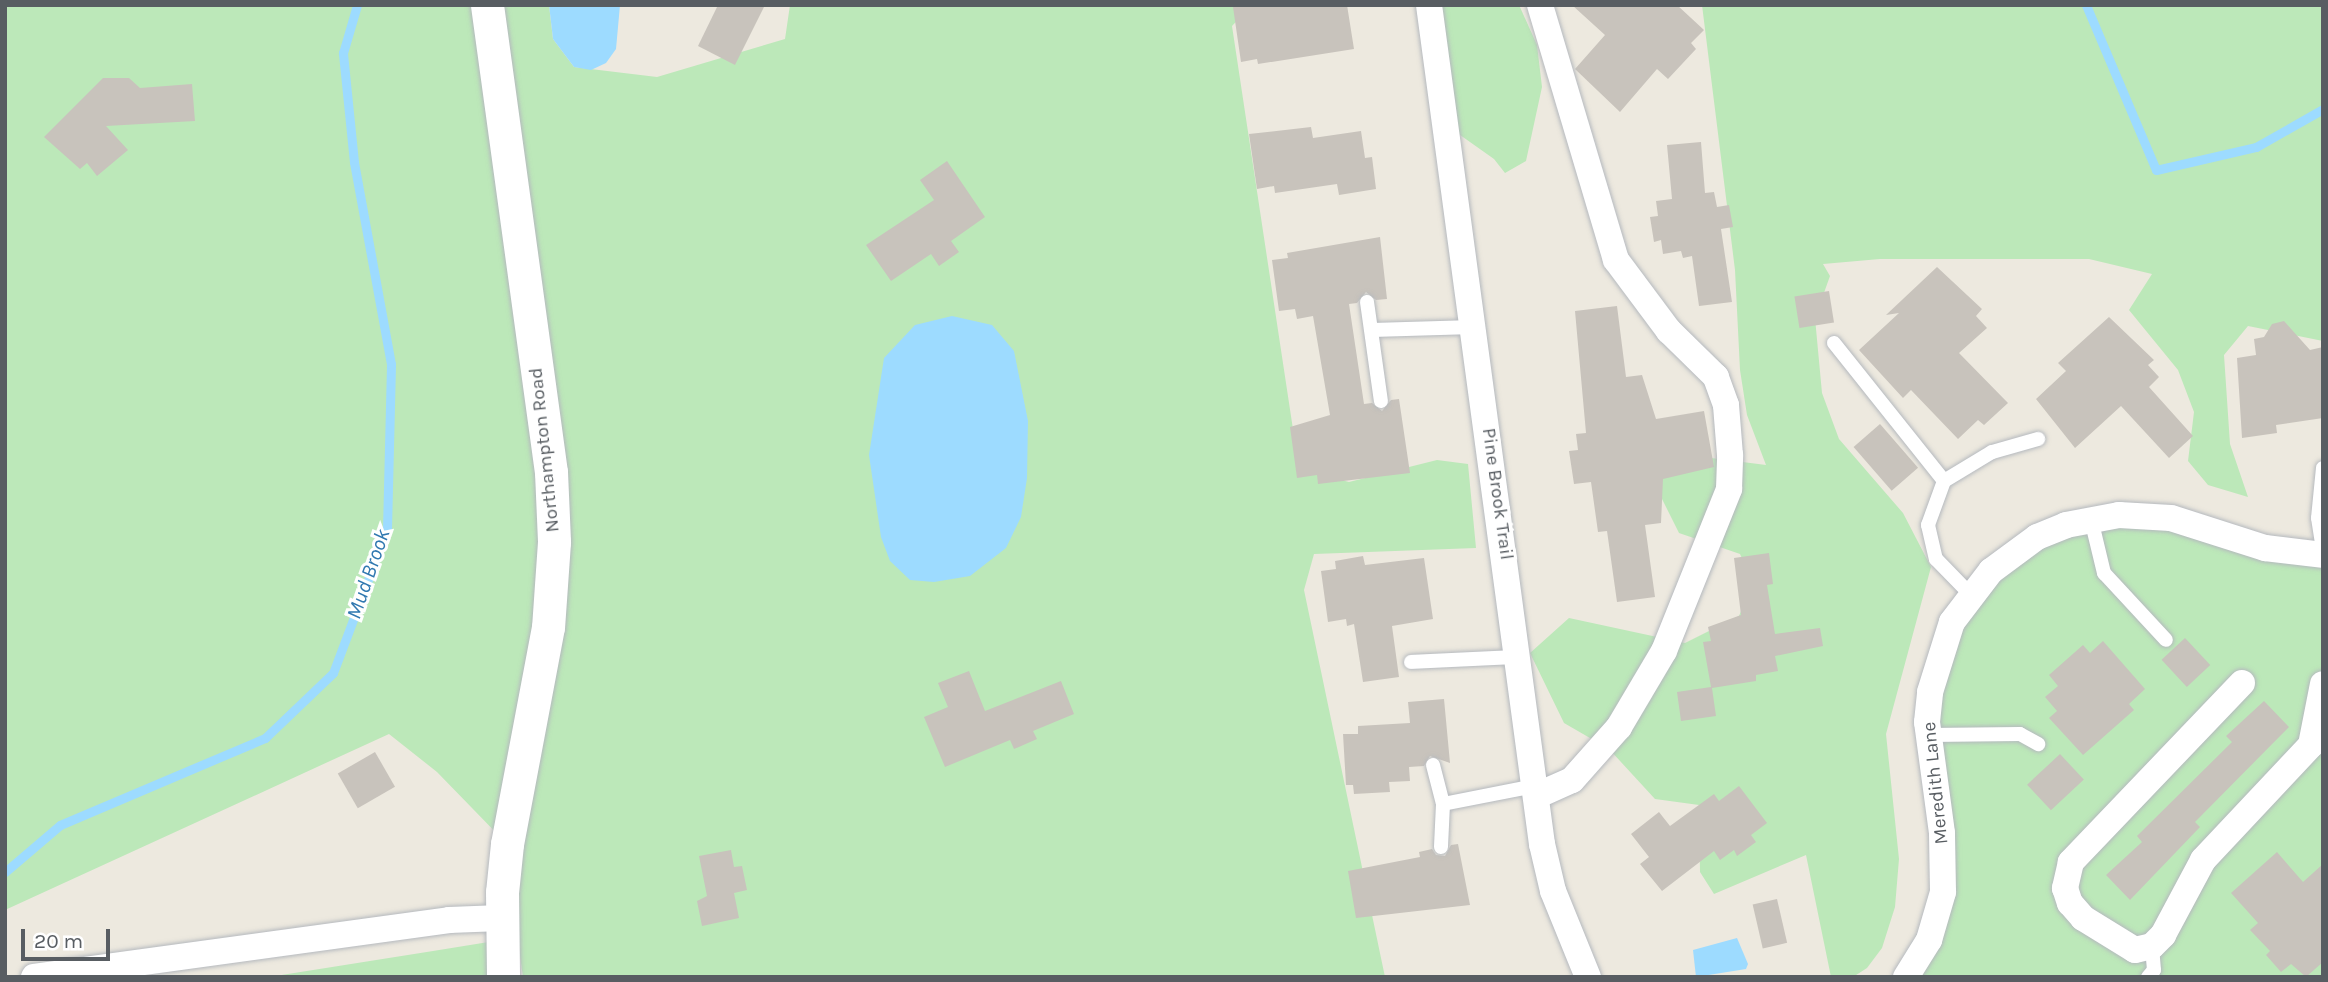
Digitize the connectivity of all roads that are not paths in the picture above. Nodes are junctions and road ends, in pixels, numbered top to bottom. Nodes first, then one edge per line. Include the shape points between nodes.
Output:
1 (487, 5) edge
2 (1429, 5) edge
3 (1540, 5) edge
4 (1367, 302) dead end
5 (1474, 327) junction
6 (1371, 331) junction
7 (1834, 343) dead end
8 (1381, 401) dead end
9 (2038, 439) dead end
10 (2323, 468) edge
11 (1944, 481) junction
12 (2091, 519) junction
13 (2323, 549) edge
14 (2323, 555) edge
15 (1970, 594) junction
16 (2166, 640) dead end
17 (1519, 657) junction
18 (1411, 662) dead end
19 (2242, 683) dead end
20 (2323, 684) edge
21 (1929, 735) junction
22 (2038, 744) dead end
23 (1433, 765) dead end
24 (1535, 791) junction
25 (1443, 804) junction
26 (1441, 847) dead end
27 (501, 918) junction
28 (2152, 946) junction
29 (34, 977) edge
30 (503, 977) edge
31 (1588, 977) edge
32 (1906, 977) edge
33 (2148, 977) edge

1 - 27 street, Northampton Road via 551,472 554,542 549,616 507,844
2 - 5 street, Pine Brook Trail
3 - 24 street via 1616,260 1669,331 1716,377 1726,405 1730,455 1729,489 1664,651 1619,727 1572,780
4 - 6 lane
5 - 6 lane
5 - 17 street, Pine Brook Trail
6 - 8 lane
7 - 11 lane
9 - 11 lane via 1992,452
10 - 13 lane via 2318,517
11 - 15 lane via 1928,525 1936,559
12 - 14 street, Meredith Lane via 2171,518 2265,548
12 - 15 street, Meredith Lane via 2037,537 2013,552
12 - 16 lane via 2104,573
15 - 21 street, Meredith Lane via 1944,644 1930,692
17 - 18 lane
17 - 24 street, Pine Brook Trail
19 - 28 street via 2071,862 2065,888 2083,918 2135,950
20 - 28 street via 2311,745 2203,860
21 - 22 lane via 2020,734
21 - 32 street, Meredith Lane via 1942,832 1943,892 1929,940
23 - 25 lane
24 - 25 lane
24 - 31 street, Pine Brook Trail via 1553,891
25 - 26 lane
27 - 29 street via 449,920
27 - 30 street, Northampton Road
28 - 33 lane via 2154,970

